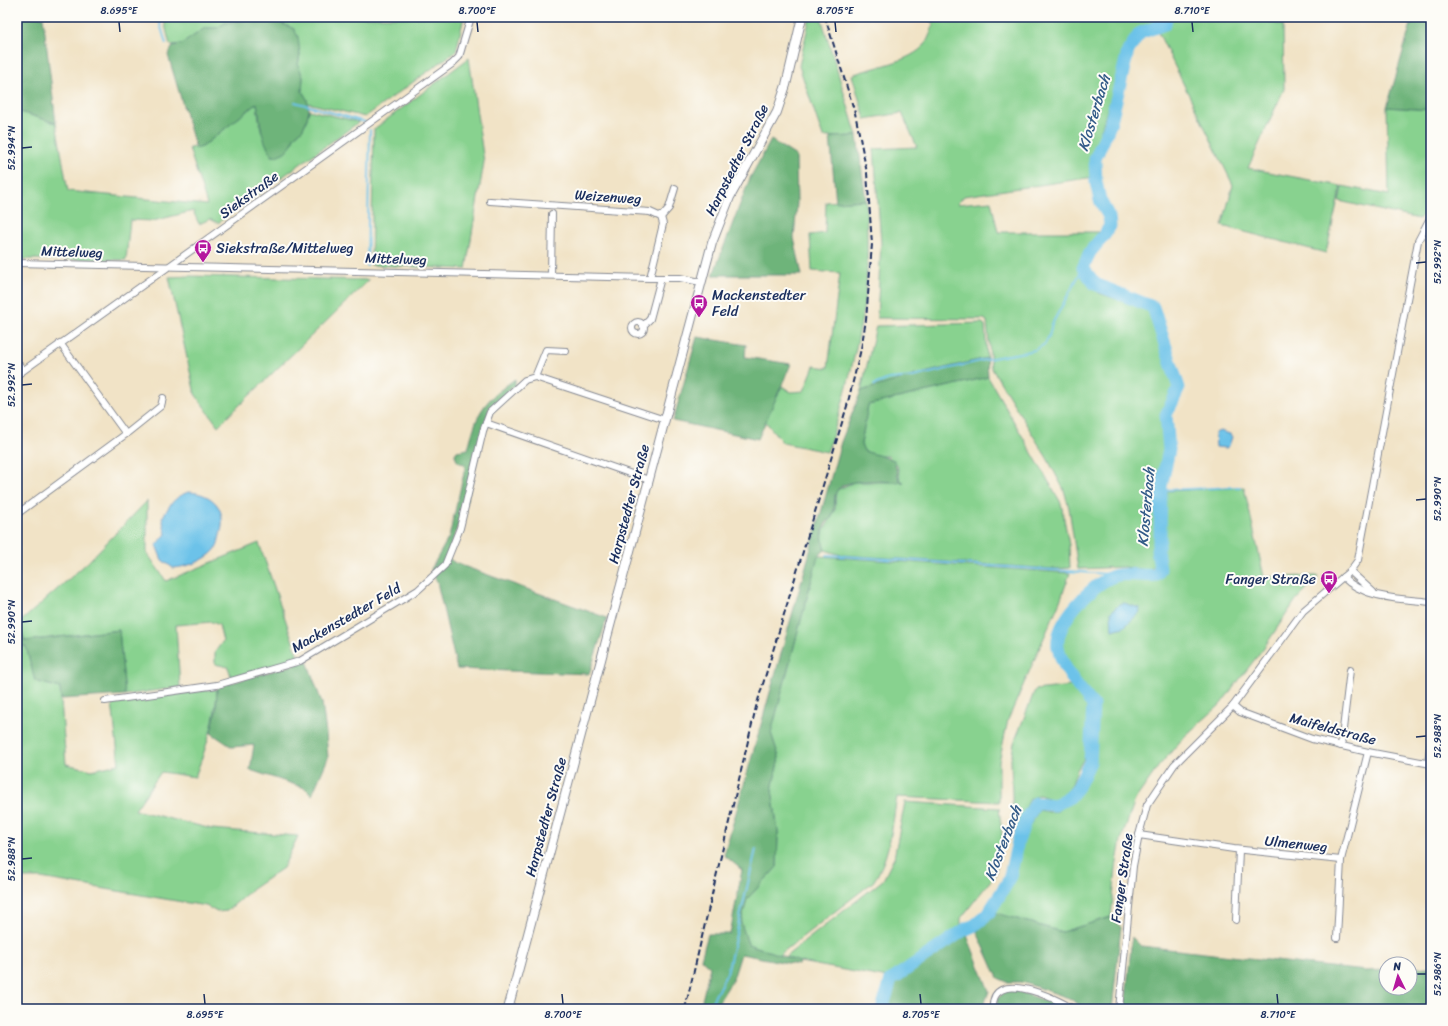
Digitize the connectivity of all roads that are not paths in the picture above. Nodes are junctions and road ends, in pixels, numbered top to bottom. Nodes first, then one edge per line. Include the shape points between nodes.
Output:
1 (471, 17) edge
2 (802, 17) edge
3 (675, 188) dead end
4 (490, 201) dead end
5 (552, 214) dead end
6 (1431, 216) edge
7 (661, 217) junction
8 (17, 262) edge
9 (170, 267) junction
10 (551, 275) junction
11 (650, 278) junction
12 (661, 278) junction
13 (701, 282) junction
14 (643, 326) dead end
15 (60, 344) junction
16 (566, 351) dead end
17 (17, 362) edge
18 (23, 370) junction
19 (17, 375) edge
20 (535, 377) junction
21 (163, 398) dead end
22 (665, 420) junction
23 (486, 423) junction
24 (126, 434) junction
25 (649, 480) junction
26 (17, 514) edge
27 (1350, 571) junction
28 (1343, 577) junction
29 (1373, 592) junction
30 (1431, 602) edge
31 (1350, 670) dead end
32 (105, 701) dead end
33 (1233, 706) junction
34 (1431, 739) edge
35 (1341, 746) junction
36 (1368, 752) junction
37 (1429, 763) edge
38 (1139, 835) junction
39 (1240, 850) junction
40 (1341, 860) junction
41 (1236, 920) dead end
42 (1337, 938) dead end
43 (508, 1009) edge
44 (993, 1009) edge
45 (1073, 1009) edge
46 (1119, 1009) edge

1 - 9 street, Siekstraße via 459,57 452,64
2 - 13 street, Harpstedter Straße via 781,102 764,138 730,197 712,243
3 - 7 street via 669,208
4 - 7 street, Weizenweg via 650,212
5 - 10 street
6 - 27 street, Fanger Straße via 1418,241 1360,555
7 - 11 street via 663,230
8 - 9 street, Mittelweg
9 - 10 street, Mittelweg via 271,267
9 - 15 street, Siekstraße
10 - 11 street, Mittelweg
11 - 12 street, Mittelweg
12 - 13 street, Mittelweg
12 - 14 street via 650,319
13 - 22 street, Harpstedter Straße
15 - 18 street, Siekstraße
15 - 24 street
16 - 20 street via 546,350
17 - 18 street
18 - 19 street, Siekstraße
20 - 22 street
20 - 23 street, Mackenstedter Feld via 525,380 510,392 490,412
21 - 24 street via 161,406
22 - 25 street, Harpstedter Straße
23 - 25 street
23 - 32 street, Mackenstedter Feld via 455,542 445,565 418,590 300,661 217,686
24 - 26 street
25 - 43 street, Harpstedter Straße
27 - 28 street, Fanger Straße
27 - 29 street
28 - 29 street via 1362,591
28 - 33 street, Fanger Straße via 1303,611
29 - 30 street
31 - 35 street
33 - 35 street, Maifeldstraße via 1247,715 1312,739
33 - 38 street, Fanger Straße via 1169,772 1147,805
34 - 37 street
35 - 36 street, Maifeldstraße
36 - 37 street, Maifeldstraße
36 - 40 street, Ulmenweg
38 - 39 street, Ulmenweg
38 - 46 street, Fanger Straße via 1133,866
39 - 40 street, Ulmenweg
39 - 41 street
40 - 42 street
44 - 45 street via 992,1001 997,992 1006,987 1018,987

